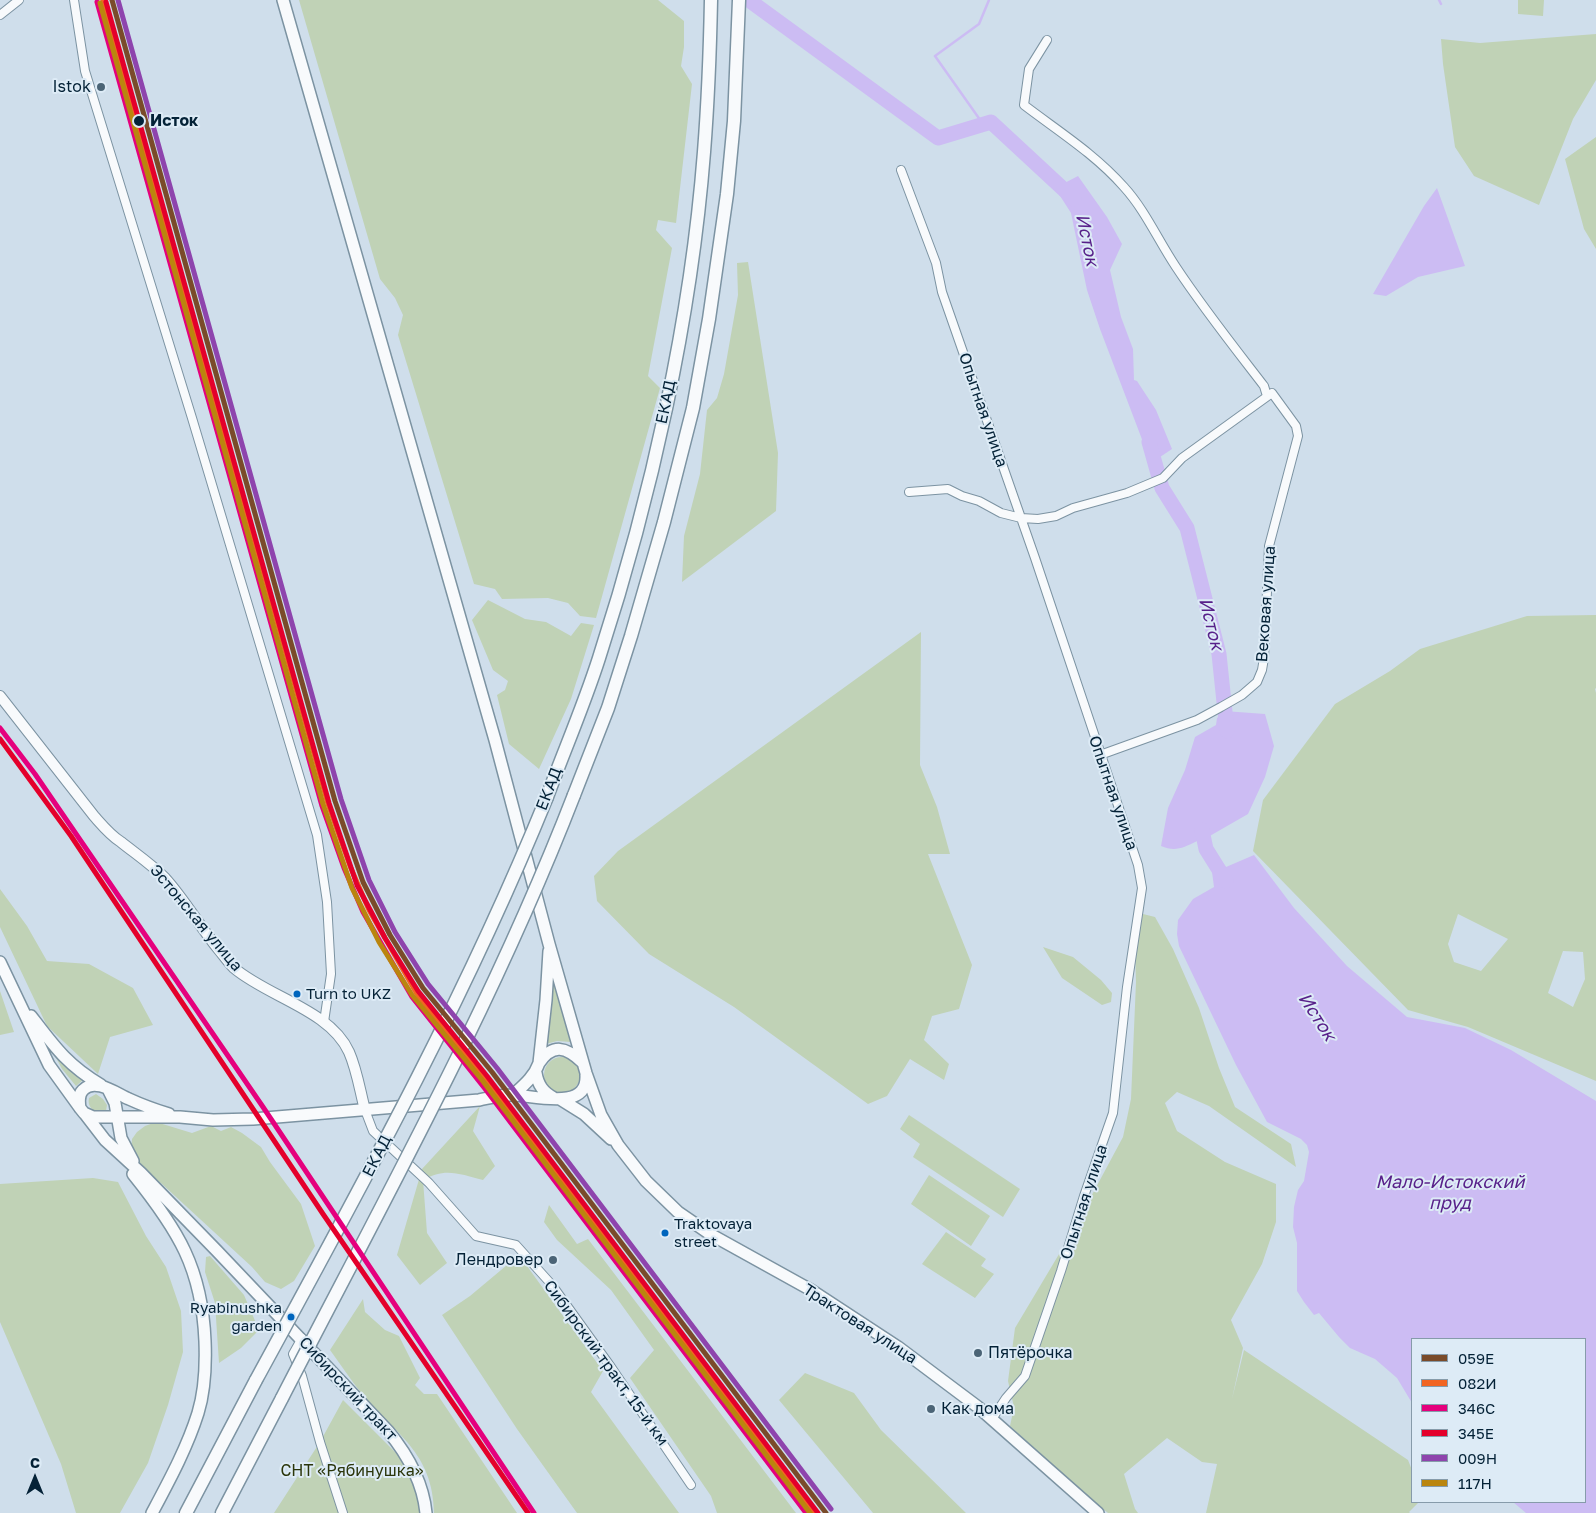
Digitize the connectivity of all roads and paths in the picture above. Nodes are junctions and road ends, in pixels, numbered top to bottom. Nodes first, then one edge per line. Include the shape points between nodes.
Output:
1 (19, 0) edge
2 (74, 0) edge
3 (283, 0) edge
4 (711, 0) edge
5 (739, 0) edge
6 (0, 15) edge
7 (1048, 40) dead end
8 (901, 170) dead end
9 (1270, 395) junction
10 (909, 492) dead end
11 (1020, 518) junction
12 (0, 696) edge
13 (1100, 755) junction
14 (549, 944) junction
15 (0, 962) edge
16 (22, 1005) junction
17 (324, 1022) junction
18 (537, 1068) junction
19 (585, 1068) junction
20 (106, 1088) junction
21 (513, 1094) junction
22 (557, 1099) junction
23 (115, 1103) junction
24 (82, 1110) junction
25 (365, 1110) junction
26 (117, 1116) junction
27 (142, 1117) junction
28 (180, 1117) junction
29 (104, 1118) junction
30 (105, 1140) junction
31 (618, 1145) junction
32 (127, 1150) junction
33 (141, 1173) junction
34 (302, 1338) junction
35 (992, 1419) junction
36 (691, 1485) dead end
37 (152, 1513) edge
38 (186, 1513) edge
39 (222, 1513) edge
40 (343, 1513) edge
41 (426, 1513) edge
42 (1098, 1513) edge

1 - 6 street
2 - 17 street via 85,71 317,835 327,902 331,974
3 - 14 main road via 495,740
4 - 38 highway, ЕКАД, bridge via 704,154 693,252 652,470 598,659 547,797 456,1002 359,1192
5 - 39 highway, ЕКАД, bridge via 728,194 693,408 664,522 608,708 538,883 452,1069
7 - 9 street, Вековая улица via 1030,69 1024,105 1100,161 1125,188 1206,310
8 - 11 street, Опытная улица via 936,263 942,292
9 - 11 street via 1182,458 1155,482 1056,516
9 - 13 street, Вековая улица via 1296,426 1298,436 1269,546 1265,643 1257,682 1242,695 1197,720
10 - 11 street via 948,489
11 - 13 street, Опытная улица
12 - 17 street, Эстонская улица via 94,816 110,834 165,878 233,967
13 - 35 street, Опытная улица via 1138,865 1142,888 1113,1114 1025,1376
14 - 18 main road
14 - 19 main road
15 - 16 main road, Сибирский тракт
16 - 20 main road, Сибирский тракт via 64,1058
16 - 24 main road, Сибирский тракт via 49,1064
17 - 25 street, Эстонская улица via 349,1052
18 - 19 main road via 544,1056 563,1049 571,1052
18 - 21 main road via 524,1086
18 - 22 main road via 537,1081 541,1088
19 - 22 main road via 585,1088 573,1096
19 - 31 main road via 601,1115
20 - 23 main road, Сибирский тракт
20 - 24 main road via 93,1085 83,1090 79,1097
20 - 28 main road
21 - 22 main road
21 - 25 main road
22 - 31 main road via 584,1114
23 - 26 main road, Сибирский тракт
23 - 29 main road
24 - 29 main road via 93,1117
24 - 30 main road, Сибирский тракт
25 - 28 main road via 253,1120
25 - 36 street, Сибирский тракт, 15-й км via 373,1131 429,1183 476,1236 516,1245 552,1285 612,1366
26 - 27 main road
26 - 29 main road
26 - 32 main road, Сибирский тракт via 120,1138
27 - 28 main road
27 - 32 main road via 126,1128
30 - 33 main road, Сибирский тракт
30 - 37 main road via 154,1200 180,1240 190,1261 203,1308 205,1384 198,1412 176,1466
31 - 35 main road, Трактовая улица via 646,1181 678,1212 710,1234 811,1290 892,1343
32 - 33 main road, Сибирский тракт
33 - 34 main road, Сибирский тракт
34 - 40 street via 293,1354
34 - 41 main road, Сибирский тракт via 401,1447 416,1475
35 - 42 main road, Трактовая улица

